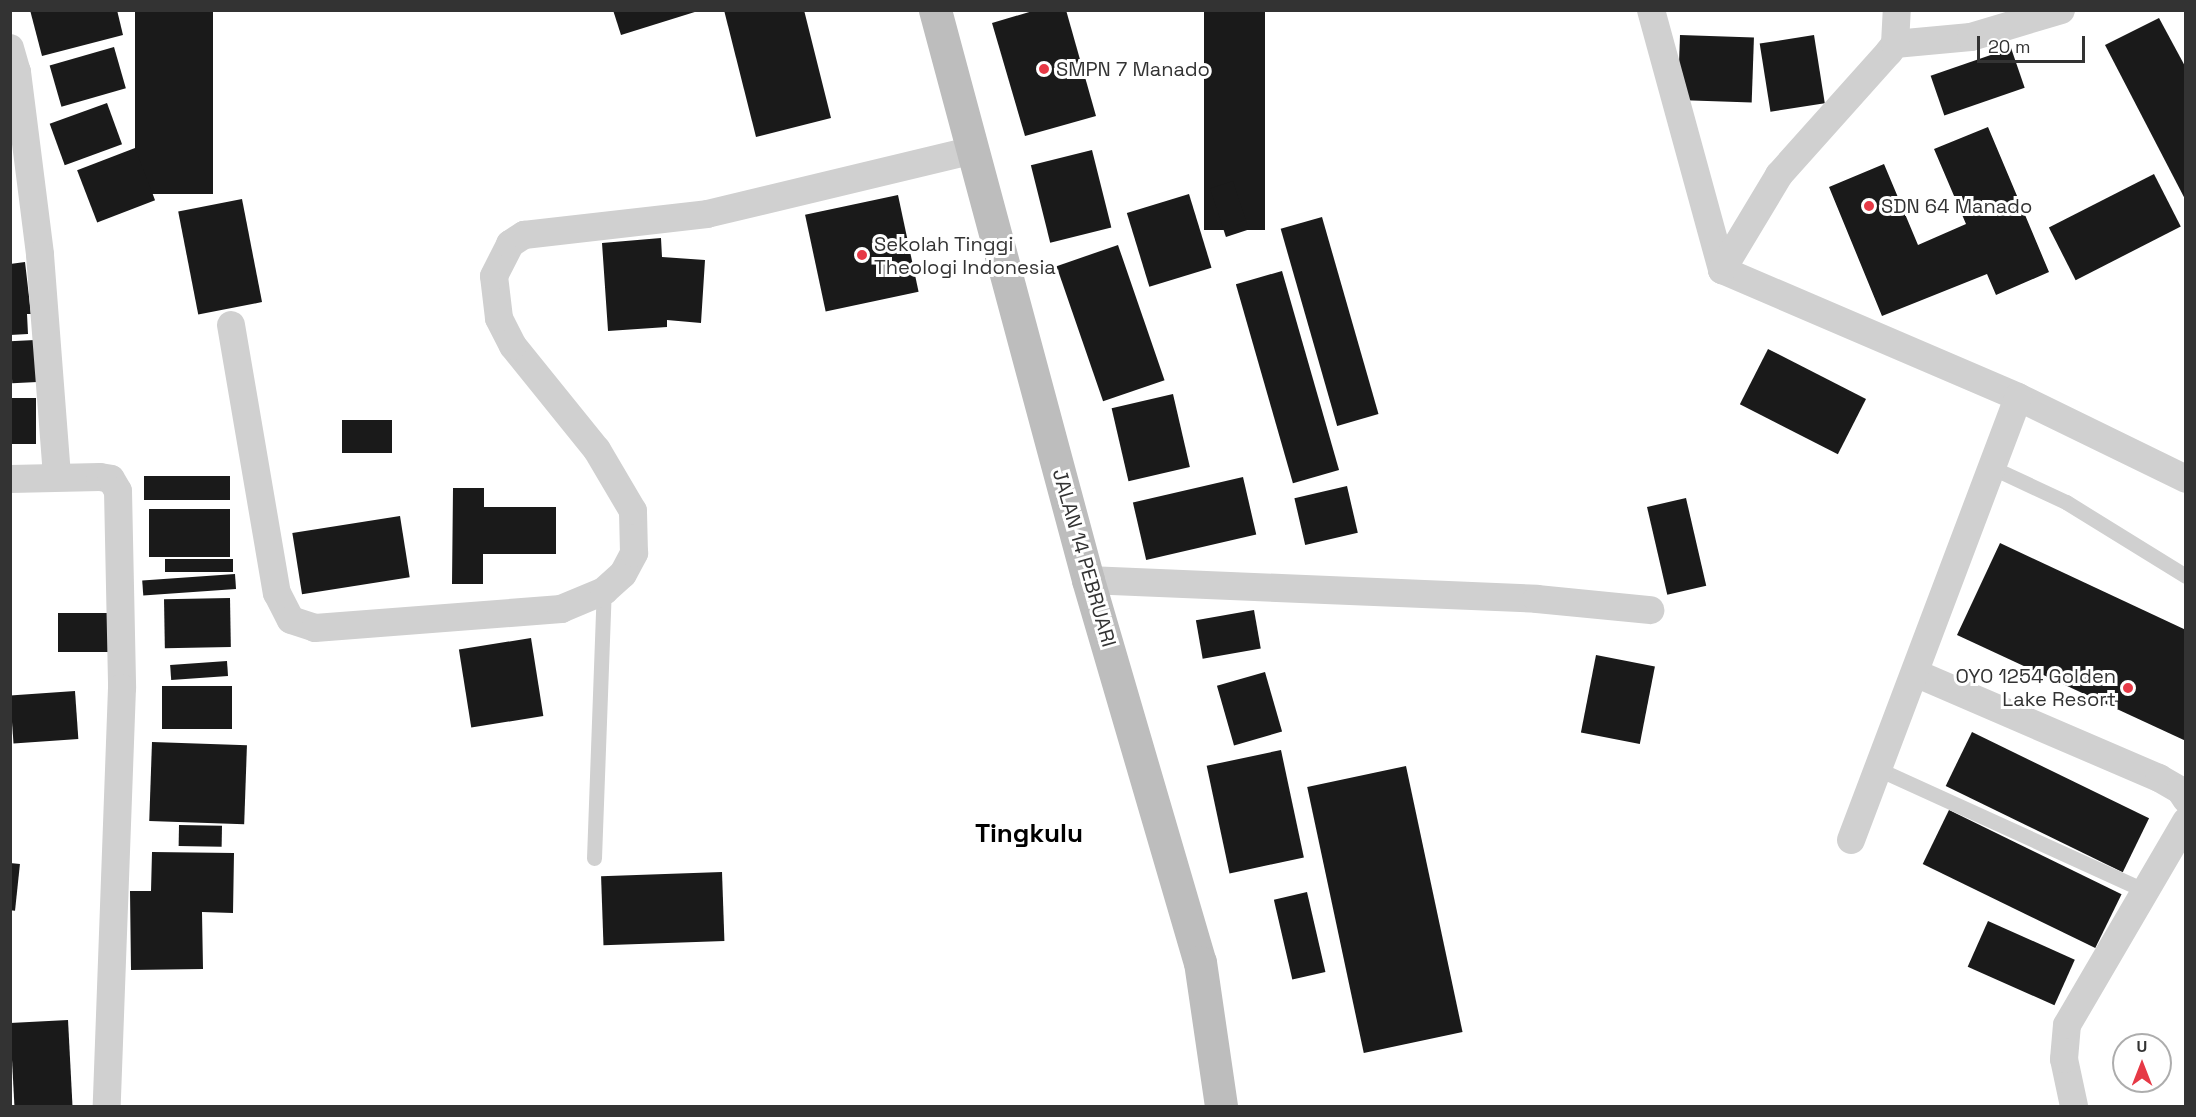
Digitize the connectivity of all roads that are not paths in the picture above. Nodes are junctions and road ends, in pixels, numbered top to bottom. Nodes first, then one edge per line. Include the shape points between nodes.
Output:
1 (935, 10) edge
2 (1651, 10) edge
3 (1898, 10) edge
4 (2061, 10) edge
5 (1895, 44) junction
6 (13, 64) edge
7 (973, 150) junction
8 (1722, 270) junction
9 (231, 325) dead end
10 (2018, 397) junction
11 (1993, 468) junction
12 (57, 477) junction
13 (10, 479) edge
14 (2186, 479) edge
15 (2186, 576) edge
16 (1088, 580) junction
17 (604, 591) junction
18 (1650, 610) dead end
19 (1915, 673) junction
20 (1878, 769) junction
21 (2186, 799) edge
22 (2186, 821) edge
23 (1851, 840) dead end
24 (594, 858) dead end
25 (2146, 891) junction
26 (107, 1107) edge
27 (1221, 1107) edge
28 (2074, 1107) edge

1 - 7 main road, JALAN 14 PEBRUARI
2 - 8 street
3 - 5 street
4 - 5 street via 1971,37
5 - 8 street via 1779,175
6 - 12 street via 40,255
7 - 16 main road, JALAN 14 PEBRUARI
7 - 17 street via 707,214 524,235 510,244 494,276 499,318 513,346 597,450 633,511 634,553 623,574
8 - 10 street
9 - 17 street via 277,593 291,620 315,628 536,613 583,603
10 - 11 street
10 - 14 street
11 - 15 lane via 2066,502
11 - 19 street
12 - 13 street
12 - 26 street via 111,479 118,491 122,688
16 - 18 street via 1537,599
16 - 27 main road, JALAN 14 PEBRUARI via 1200,962
17 - 24 lane via 606,614 597,692
19 - 20 street
19 - 21 street via 2160,778 2180,790
20 - 23 street
20 - 25 lane
22 - 25 street
25 - 28 street via 2067,1025 2064,1059

